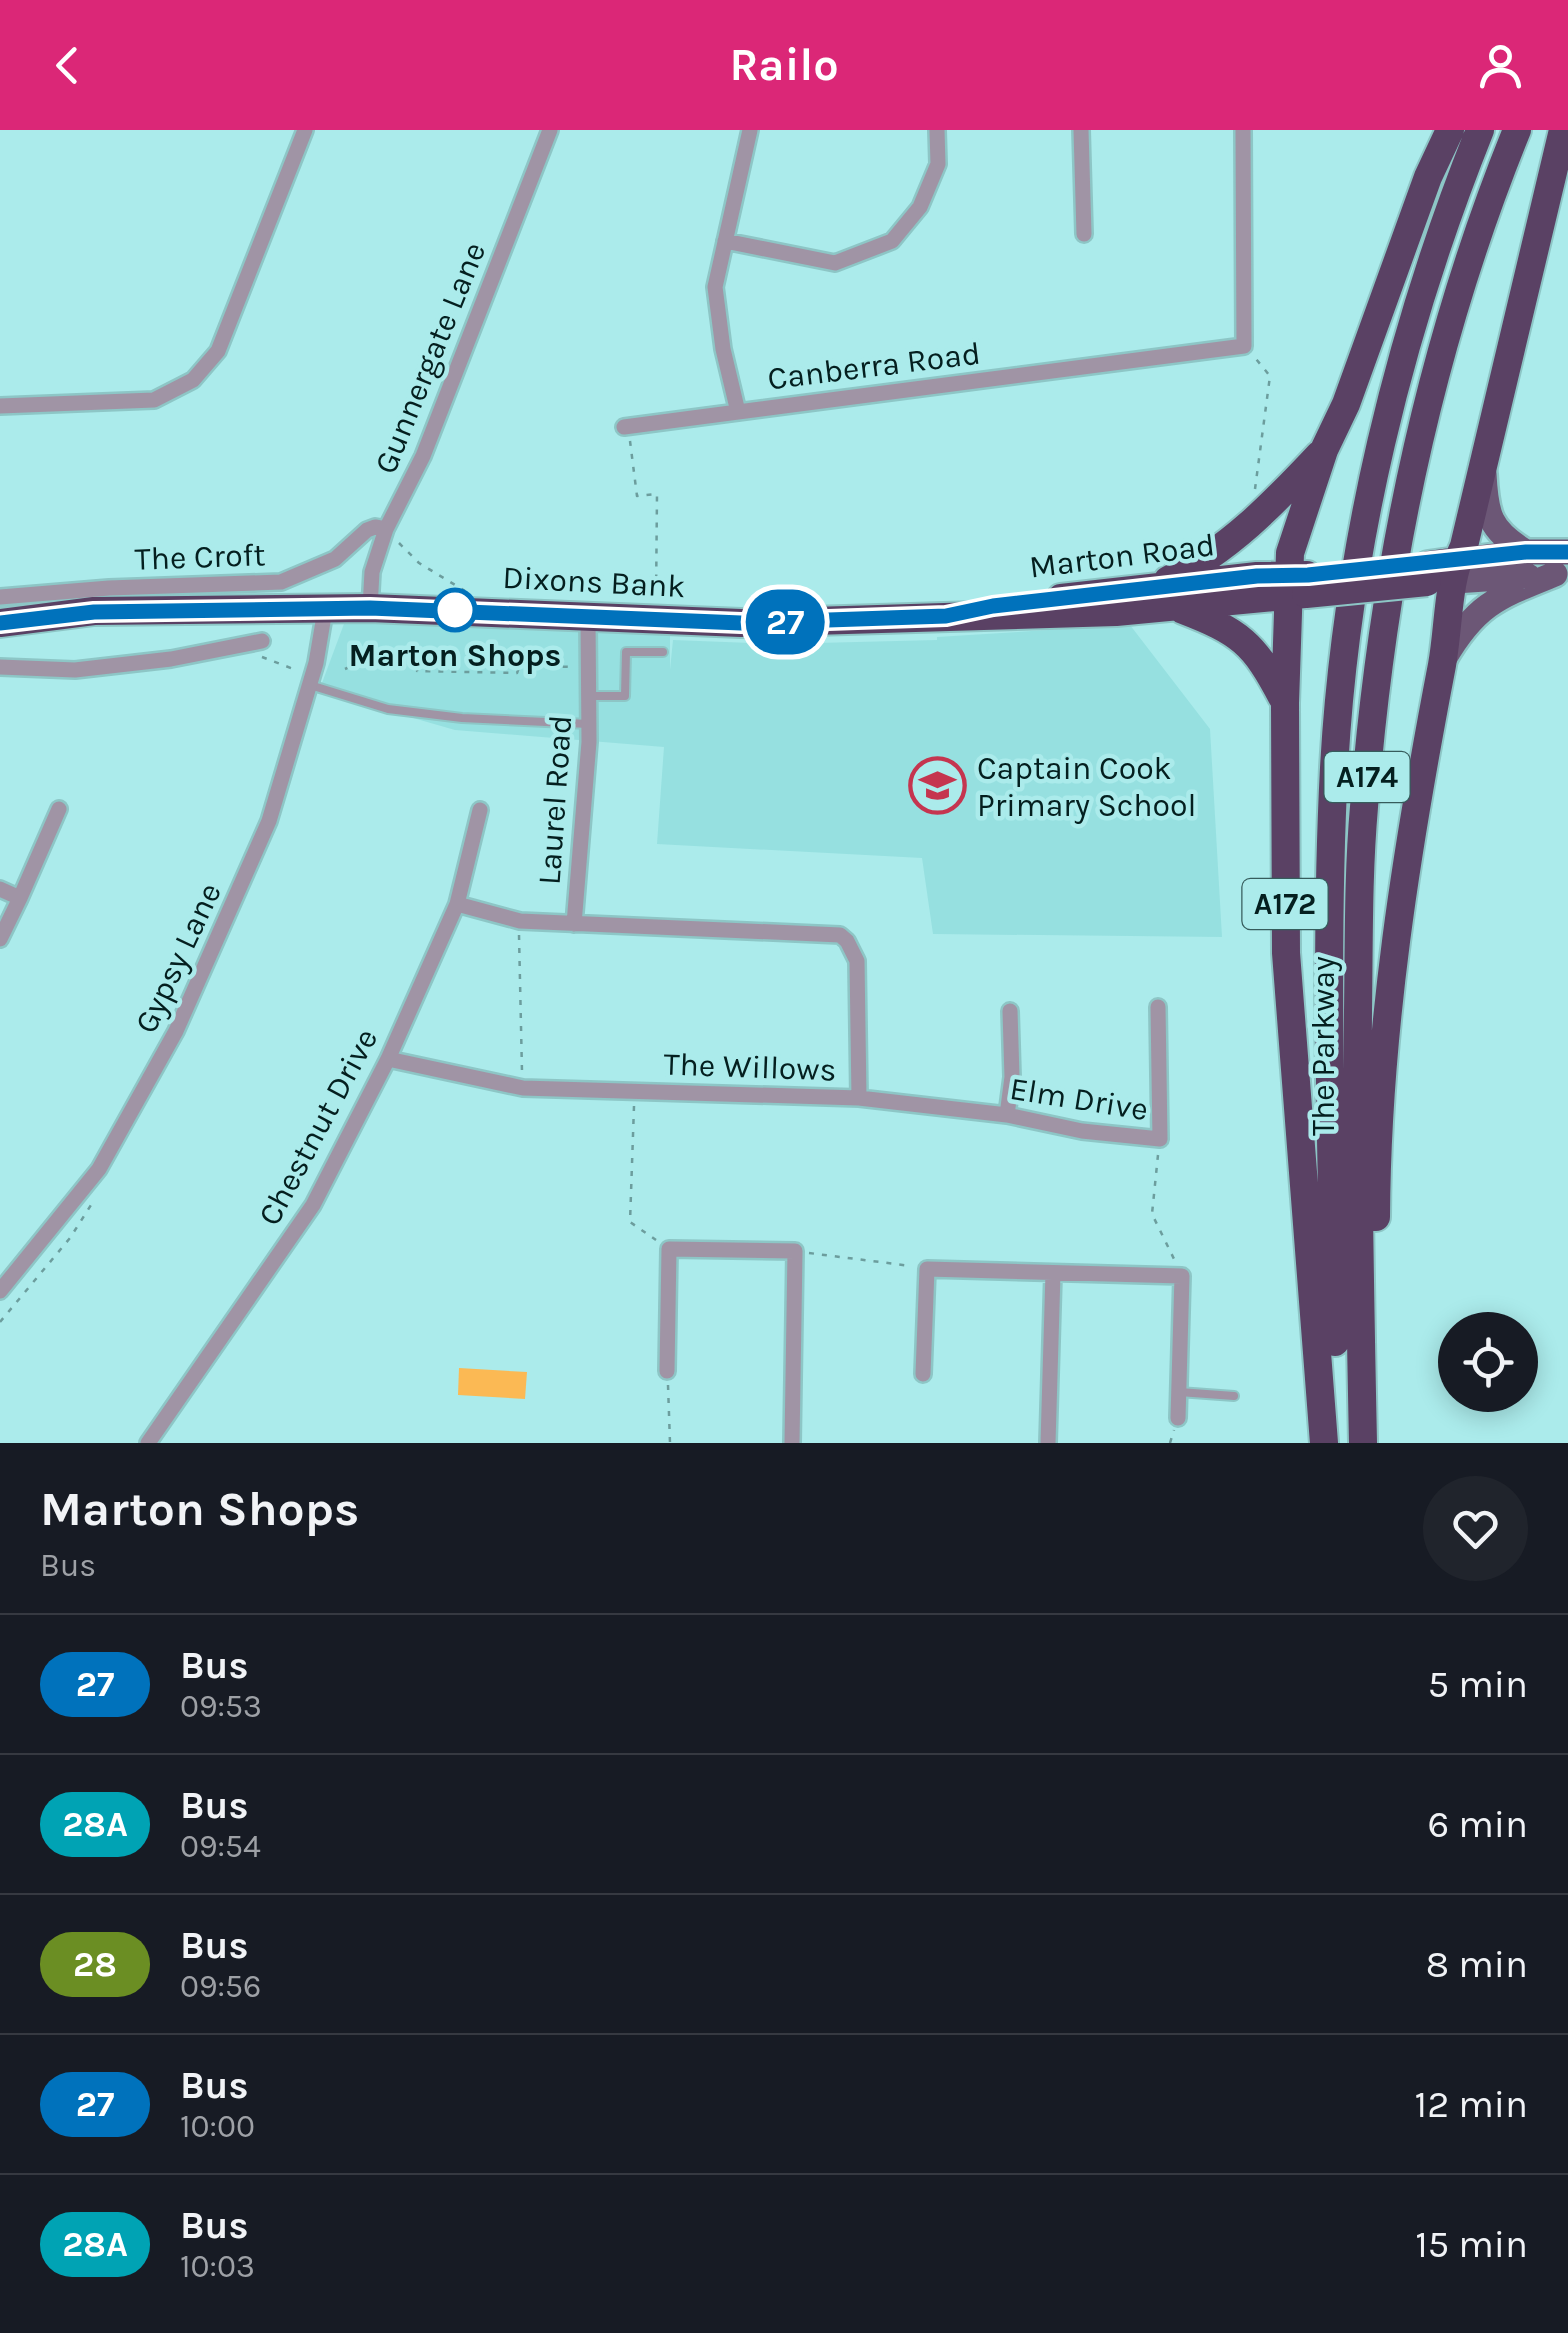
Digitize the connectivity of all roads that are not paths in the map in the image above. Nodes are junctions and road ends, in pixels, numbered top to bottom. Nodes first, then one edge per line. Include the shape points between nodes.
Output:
1 (305, 130) edge
2 (550, 130) edge
3 (750, 130) edge
4 (937, 130) edge
5 (1081, 130) edge
6 (1243, 130) edge
7 (1450, 130) edge
8 (1480, 130) edge
9 (1517, 130) edge
10 (1564, 130) edge
11 (1084, 234) dead end
12 (725, 241) junction
13 (0, 406) edge
14 (738, 412) junction
15 (626, 426) road end
16 (1324, 450) junction
17 (1484, 464) junction
18 (386, 528) junction
19 (1526, 552) junction
20 (1564, 566) edge
21 (1442, 572) junction
22 (1298, 585) junction
23 (1154, 587) junction
24 (0, 596) edge
25 (1115, 602) junction
26 (370, 608) junction
27 (1179, 608) junction
28 (325, 610) junction
29 (946, 616) joint
30 (588, 619) junction
31 (0, 623) edge
32 (255, 636) dead end
33 (663, 652) dead end
34 (1443, 659) junction
35 (0, 667) edge
36 (310, 685) junction
37 (589, 696) junction
38 (1285, 703) junction
39 (589, 724) junction
40 (58, 809) dead end
41 (480, 810) dead end
42 (0, 889) edge
43 (20, 898) junction
44 (457, 904) junction
45 (574, 924) junction
46 (0, 939) edge
47 (1158, 1007) dead end
48 (1010, 1011) dead end
49 (388, 1059) junction
50 (859, 1098) junction
51 (1007, 1115) junction
52 (1053, 1273) junction
53 (0, 1291) edge
54 (667, 1370) road end
55 (922, 1374) dead end
56 (1178, 1392) junction
57 (1234, 1396) dead end
58 (1178, 1418) dead end
59 (148, 1443) edge
60 (792, 1443) edge
61 (1048, 1443) edge
62 (1324, 1443) edge
63 (1336, 1443) edge
64 (1365, 1443) edge

1 - 13 street via 218,351 193,380 154,400
2 - 18 street, Gunnergate Lane via 423,456
3 - 12 street, Canberra Road
4 - 12 street via 938,164 920,207 892,241 835,263
5 - 11 street
6 - 14 street, Canberra Road via 1244,346
7 - 16 highway
8 - 63 highway, The Parkway / A174 via 1402,361 1349,620 1334,765 1330,898
9 - 64 highway, The Parkway / A174 via 1476,236 1434,378 1381,641 1359,914
10 - 17 highway
12 - 14 street, Canberra Road via 715,287
14 - 15 street
16 - 22 highway via 1290,552
16 - 23 highway via 1218,551
17 - 19 main road via 1492,525
17 - 21 highway via 1464,546
18 - 24 street, The Croft via 367,530 335,559 282,582
18 - 26 street, Gunnergate Lane via 372,572
19 - 20 main road, A172
19 - 21 main road, A172
20 - 21 main road, A172
20 - 34 main road, A174 via 1482,608
21 - 22 highway, A172
21 - 34 highway, A174
22 - 23 highway, Marton Road / A172 via 1257,576
22 - 27 highway, A172
22 - 38 highway, A172
23 - 25 highway, Marton Road / A172
25 - 27 highway, A172
25 - 29 highway, Marton Road / A172 via 993,606
26 - 28 highway, Dixons Bank / A172
26 - 30 highway, Dixons Bank / A172
27 - 38 highway, A172 via 1247,642
28 - 31 highway, Dixons Bank / A172 via 94,612
28 - 36 street, Gypsy Lane
29 - 30 highway, Dixons Bank / A172 via 741,623
30 - 37 street, Laurel Road
32 - 35 street via 171,658 75,670
33 - 37 lane via 626,652 625,696
34 - 64 highway, A174 via 1412,816 1384,1068 1376,1326
36 - 39 lane via 388,709
36 - 53 street, Gypsy Lane via 269,821 176,1031 99,1169
37 - 39 street, Laurel Road
38 - 62 highway, A172 via 1286,953
39 - 45 street, Laurel Road
40 - 43 street
41 - 44 street, Chestnut Drive
42 - 43 street
43 - 46 street
44 - 45 street, The Willows via 520,922
44 - 49 street, Chestnut Drive
45 - 50 street, The Willows via 840,935 857,960
47 - 51 street, Elm Drive via 1160,1139
48 - 51 street
49 - 50 street, The Willows via 523,1088
49 - 59 street, Chestnut Drive via 313,1205
50 - 51 street, Elm Drive
52 - 55 street via 927,1268
52 - 56 street via 1182,1276
52 - 61 street
54 - 60 street via 669,1249 795,1251
56 - 57 lane
56 - 58 street

